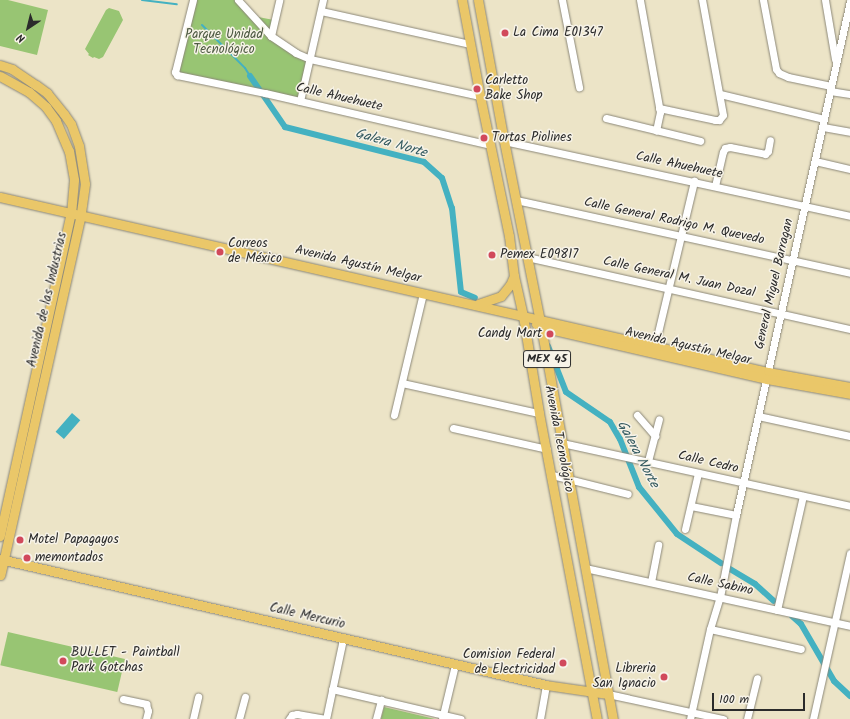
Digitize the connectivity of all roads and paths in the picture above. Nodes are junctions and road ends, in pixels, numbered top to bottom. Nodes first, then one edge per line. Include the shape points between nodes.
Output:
1 (193, 0) edge
2 (238, 0) edge
3 (279, 0) edge
4 (323, 0) edge
5 (462, 0) edge
6 (478, 0) edge
7 (562, 0) edge
8 (640, 0) edge
9 (702, 0) edge
10 (764, 0) edge
11 (825, 0) edge
12 (850, 1) edge
13 (321, 11) junction
14 (842, 33) junction
15 (850, 35) edge
16 (271, 36) junction
17 (470, 44) junction
18 (310, 59) junction
19 (836, 62) junction
20 (0, 65) edge
21 (0, 76) edge
22 (579, 87) dead end
23 (831, 88) junction
24 (720, 94) junction
25 (850, 94) edge
26 (480, 96) junction
27 (300, 101) junction
28 (659, 108) junction
29 (606, 118) dead end
30 (824, 119) junction
31 (823, 127) junction
32 (656, 131) junction
33 (850, 132) edge
34 (770, 140) dead end
35 (504, 141) junction
36 (700, 141) dead end
37 (490, 145) junction
38 (815, 161) junction
39 (850, 169) edge
40 (694, 181) junction
41 (715, 186) junction
42 (0, 197) edge
43 (516, 200) junction
44 (805, 206) junction
45 (71, 212) junction
46 (81, 214) junction
47 (850, 216) edge
48 (680, 236) junction
49 (527, 257) junction
50 (793, 260) junction
51 (850, 273) edge
52 (514, 276) junction
53 (668, 288) junction
54 (423, 293) junction
55 (477, 304) junction
56 (781, 313) junction
57 (523, 316) junction
58 (540, 323) junction
59 (850, 329) edge
60 (556, 330) junction
61 (544, 343) junction
62 (655, 345) junction
63 (42, 369) junction
64 (768, 375) junction
65 (402, 383) junction
66 (850, 387) edge
67 (850, 394) edge
68 (539, 413) junction
69 (394, 415) dead end
70 (637, 415) dead end
71 (758, 416) junction
72 (659, 419) dead end
73 (453, 428) dead end
74 (655, 436) junction
75 (850, 436) edge
76 (562, 443) junction
77 (547, 449) junction
78 (648, 461) junction
79 (698, 473) junction
80 (552, 475) junction
81 (568, 479) junction
82 (743, 483) junction
83 (628, 494) dead end
84 (803, 496) junction
85 (691, 506) junction
86 (850, 506) edge
87 (736, 515) junction
88 (685, 529) dead end
89 (3, 534) edge
90 (658, 545) dead end
91 (850, 553) edge
92 (2, 560) edge
93 (585, 568) junction
94 (0, 574) edge
95 (651, 582) junction
96 (720, 597) junction
97 (777, 610) junction
98 (835, 623) junction
99 (850, 626) edge
100 (710, 629) junction
101 (343, 639) junction
102 (800, 649) dead end
103 (455, 665) junction
104 (757, 678) dead end
105 (546, 685) junction
106 (332, 689) junction
107 (592, 693) junction
108 (608, 694) junction
109 (198, 697) dead end
110 (244, 697) dead end
111 (123, 699) dead end
112 (381, 700) junction
113 (691, 715) edge
114 (443, 717) edge
115 (146, 719) edge
116 (193, 719) edge
117 (239, 719) edge
118 (289, 719) edge
119 (326, 719) edge
120 (376, 719) edge
121 (461, 719) edge
122 (540, 719) edge
123 (597, 719) edge
124 (613, 719) edge
125 (723, 719) edge
126 (747, 719) edge
127 (813, 719) edge

1 - 27 street, Calle Ahuehuete via 176,75
2 - 16 street
3 - 16 street
4 - 13 street
5 - 17 main road, Avenida Tecnológico / MEX 45
6 - 35 main road, Avenida Tecnológico / MEX 45
7 - 22 street
8 - 28 street
9 - 24 street
10 - 23 street via 776,69 779,73
11 - 19 street
12 - 14 street, General Miguel Barragan
13 - 17 street
13 - 18 street
14 - 15 street
14 - 19 street, General Miguel Barragan
16 - 18 street
17 - 26 main road, Avenida Tecnológico / MEX 45
18 - 26 street
18 - 27 street
19 - 23 street, General Miguel Barragan
20 - 46 main road, Avenida de las Industrias via 25,77 47,93 71,124 79,146 84,173
21 - 45 main road, Avenida de las Industrias via 29,92 56,121 73,165
23 - 25 street
23 - 30 street, General Miguel Barragan
24 - 28 street via 723,113 715,120
24 - 30 street
26 - 37 main road, Avenida Tecnológico / MEX 45
27 - 37 street, Calle Ahuehuete
28 - 32 street
29 - 32 street
30 - 31 street, General Miguel Barragan
31 - 33 street
31 - 38 street, General Miguel Barragan
32 - 36 street
34 - 41 street via 765,154 725,148
35 - 40 street, Calle Ahuehuete
35 - 43 main road, Avenida Tecnológico / MEX 45
37 - 52 main road, Avenida Tecnológico / MEX 45 via 509,236
38 - 39 street
38 - 44 street, General Miguel Barragan
40 - 41 street, Calle Ahuehuete
40 - 48 street
41 - 44 street, Calle Ahuehuete
42 - 45 main road, Avenida Agustín Melgar
43 - 48 street, Calle General Rodrigo M. Quevedo
43 - 49 main road, Avenida Tecnológico / MEX 45
44 - 47 street, Calle Ahuehuete
44 - 50 street, General Miguel Barragan
45 - 46 main road, Avenida Agustín Melgar
45 - 63 main road, Avenida de las Industrias
46 - 54 main road, Avenida Agustín Melgar
46 - 63 main road, Avenida de las Industrias
48 - 50 street, Calle General Rodrigo M. Quevedo
48 - 53 street
49 - 53 street, Calle General M. Juan Dozal
49 - 58 main road, Avenida Tecnológico / MEX 45
50 - 51 street, Calle General Rodrigo M. Quevedo
50 - 56 street, General Miguel Barragan
52 - 55 main road via 500,296
52 - 57 main road, Avenida Tecnológico / MEX 45
53 - 56 street, Calle General M. Juan Dozal
53 - 62 street
54 - 55 main road, Avenida Agustín Melgar
54 - 65 street
55 - 57 main road, Avenida Agustín Melgar
56 - 59 street, Calle General M. Juan Dozal
56 - 64 street, General Miguel Barragan
57 - 58 main road, Avenida Agustín Melgar
57 - 68 main road, Avenida Tecnológico / MEX 45
58 - 60 main road, Avenida Agustín Melgar
58 - 61 main road, Avenida Tecnológico / MEX 45
58 - 62 main road, Avenida Agustín Melgar
60 - 61 main road
60 - 64 main road, Avenida Agustín Melgar
61 - 76 main road, Avenida Tecnológico / MEX 45
62 - 64 main road, Avenida Agustín Melgar
63 - 89 main road, Avenida de las Industrias
64 - 66 main road, Avenida Agustín Melgar
64 - 67 main road, Avenida Agustín Melgar
64 - 71 street, General Miguel Barragan
65 - 68 street
65 - 69 street
68 - 77 main road, Avenida Tecnológico / MEX 45
70 - 74 street
71 - 75 street
71 - 82 street, General Miguel Barragan
72 - 74 street
73 - 77 street
74 - 78 street
76 - 78 street, Calle Cedro
76 - 81 main road, Avenida Tecnológico / MEX 45
77 - 80 main road, Avenida Tecnológico / MEX 45
78 - 79 street, Calle Cedro
79 - 82 street, Calle Cedro
79 - 85 street
80 - 81 street
80 - 107 main road, Avenida Tecnológico / MEX 45
81 - 83 street
81 - 93 main road, Avenida Tecnológico / MEX 45
82 - 84 street, Calle Cedro
82 - 87 street, General Miguel Barragan
84 - 86 street, Calle Cedro
84 - 97 street
85 - 87 street
85 - 88 street
87 - 96 street, General Miguel Barragan
89 - 92 main road, Avenida de las Industrias
90 - 95 street
91 - 98 street
92 - 94 main road, Avenida de las Industrias
92 - 101 main road, Calle Mercurio
93 - 95 street, Calle Sabino
93 - 108 main road, Avenida Tecnológico / MEX 45
95 - 96 street, Calle Sabino
96 - 97 street, Calle Sabino
96 - 100 street, General Miguel Barragan
97 - 98 street, Calle Sabino
98 - 99 street, Calle Sabino
98 - 127 street
100 - 102 street
100 - 113 street, General Miguel Barragan
101 - 103 main road, Calle Mercurio
101 - 106 street
103 - 105 main road, Calle Mercurio
103 - 114 street
104 - 126 street
105 - 107 main road, Calle Mercurio
105 - 122 street
106 - 112 street
106 - 119 street
107 - 108 main road, Calle Mercurio
107 - 123 main road, Avenida Tecnológico / MEX 45
108 - 113 street
108 - 124 main road, Avenida Tecnológico / MEX 45
109 - 116 street
110 - 117 street
111 - 115 street via 146,704
112 - 114 street
112 - 120 street
113 - 125 street
114 - 121 street
118 - 119 street via 297,714

